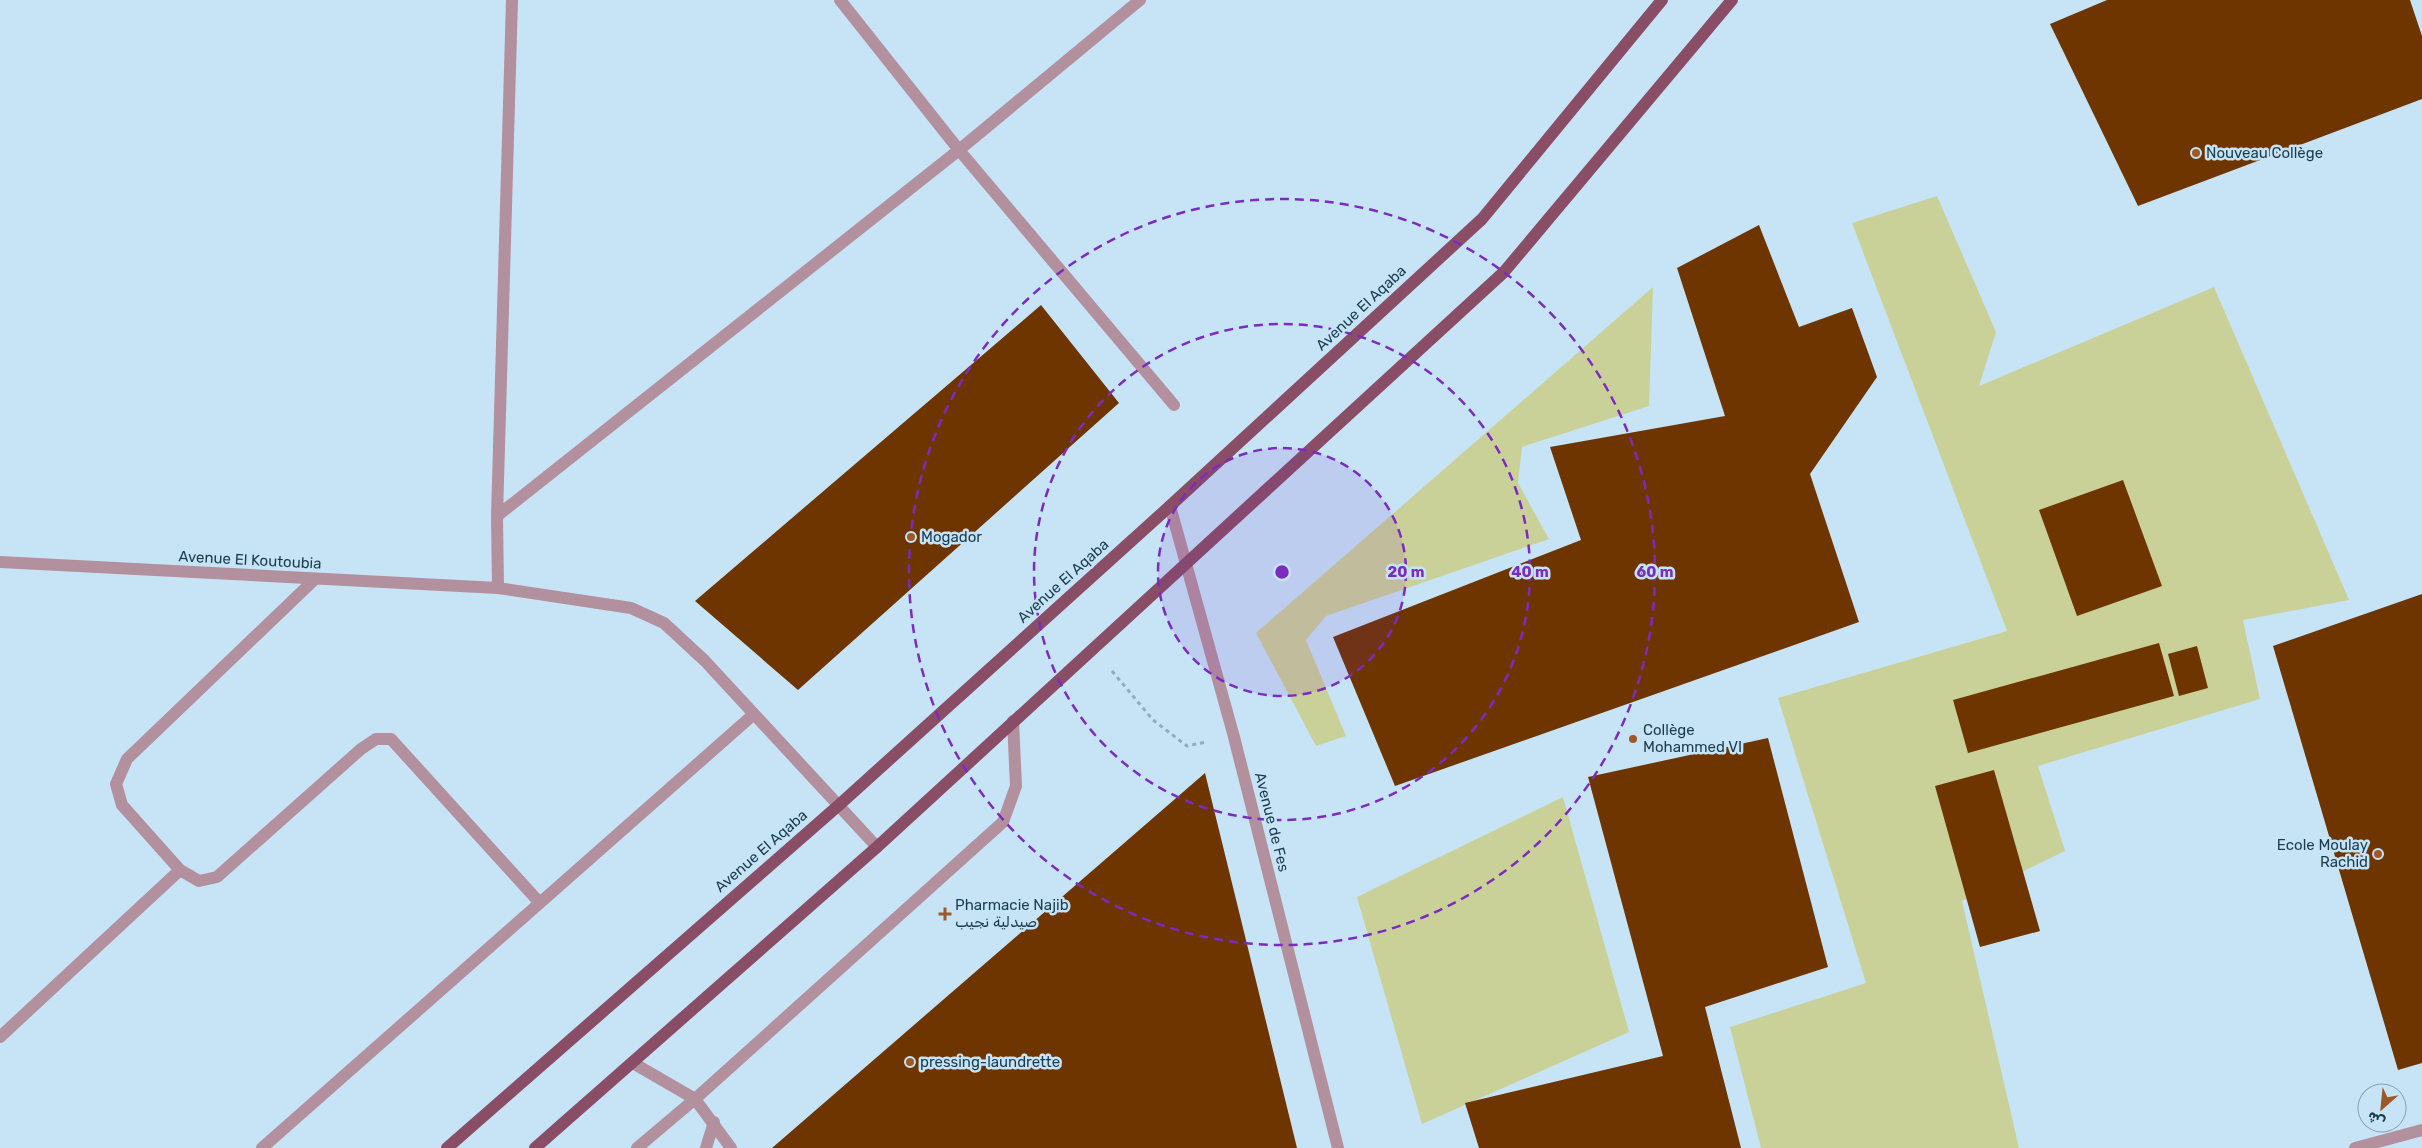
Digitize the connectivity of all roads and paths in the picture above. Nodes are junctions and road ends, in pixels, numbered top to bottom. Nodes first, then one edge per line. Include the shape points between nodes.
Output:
1 (512, 0) edge
2 (840, 0) edge
3 (1140, 0) edge
4 (1662, 0) edge
5 (1732, 0) edge
6 (959, 150) junction
7 (1174, 405) dead end
8 (1170, 506) junction
9 (497, 516) junction
10 (0, 562) edge
11 (1186, 562) junction
12 (314, 580) junction
13 (498, 588) junction
14 (1093, 648) junction
15 (754, 714) junction
16 (1013, 721) junction
17 (1234, 737) junction
18 (839, 805) junction
19 (877, 847) junction
20 (180, 870) junction
21 (540, 902) junction
22 (0, 1037) edge
23 (633, 1063) junction
24 (695, 1099) junction
25 (714, 1122) junction
26 (2422, 1130) edge
27 (262, 1148) edge
28 (446, 1148) edge
29 (535, 1148) edge
30 (637, 1148) edge
31 (706, 1148) edge
32 (731, 1148) edge
33 (1338, 1148) edge
34 (2355, 1148) edge

1 - 9 street
2 - 6 street
3 - 6 street
4 - 8 main road, Avenue El Aqaba via 1482,219
5 - 11 main road via 1504,272
6 - 7 street
6 - 9 street
8 - 11 street, Avenue de Fes
8 - 18 main road, Avenue El Aqaba
9 - 13 street
10 - 12 street, Avenue El Koutoubia
11 - 14 main road
11 - 17 street, Avenue de Fes
12 - 13 street, Avenue El Koutoubia
12 - 20 street via 126,759 116,784 122,805
13 - 15 street, Avenue El Koutoubia via 630,608 664,623
14 - 16 main road
14 - 17 path via 1153,720 1187,746
15 - 18 street, Avenue El Koutoubia
15 - 21 street
16 - 19 main road
16 - 24 street via 1016,786 1003,822
17 - 33 street, Avenue de Fes
18 - 19 street, Avenue El Koutoubia
18 - 28 main road, Avenue El Aqaba
19 - 23 main road
20 - 21 street via 199,881 217,877 361,749 376,739 391,739
20 - 22 street
21 - 27 street
23 - 24 street
23 - 29 main road
24 - 25 street
24 - 30 street
25 - 31 street
25 - 32 street
26 - 34 street

